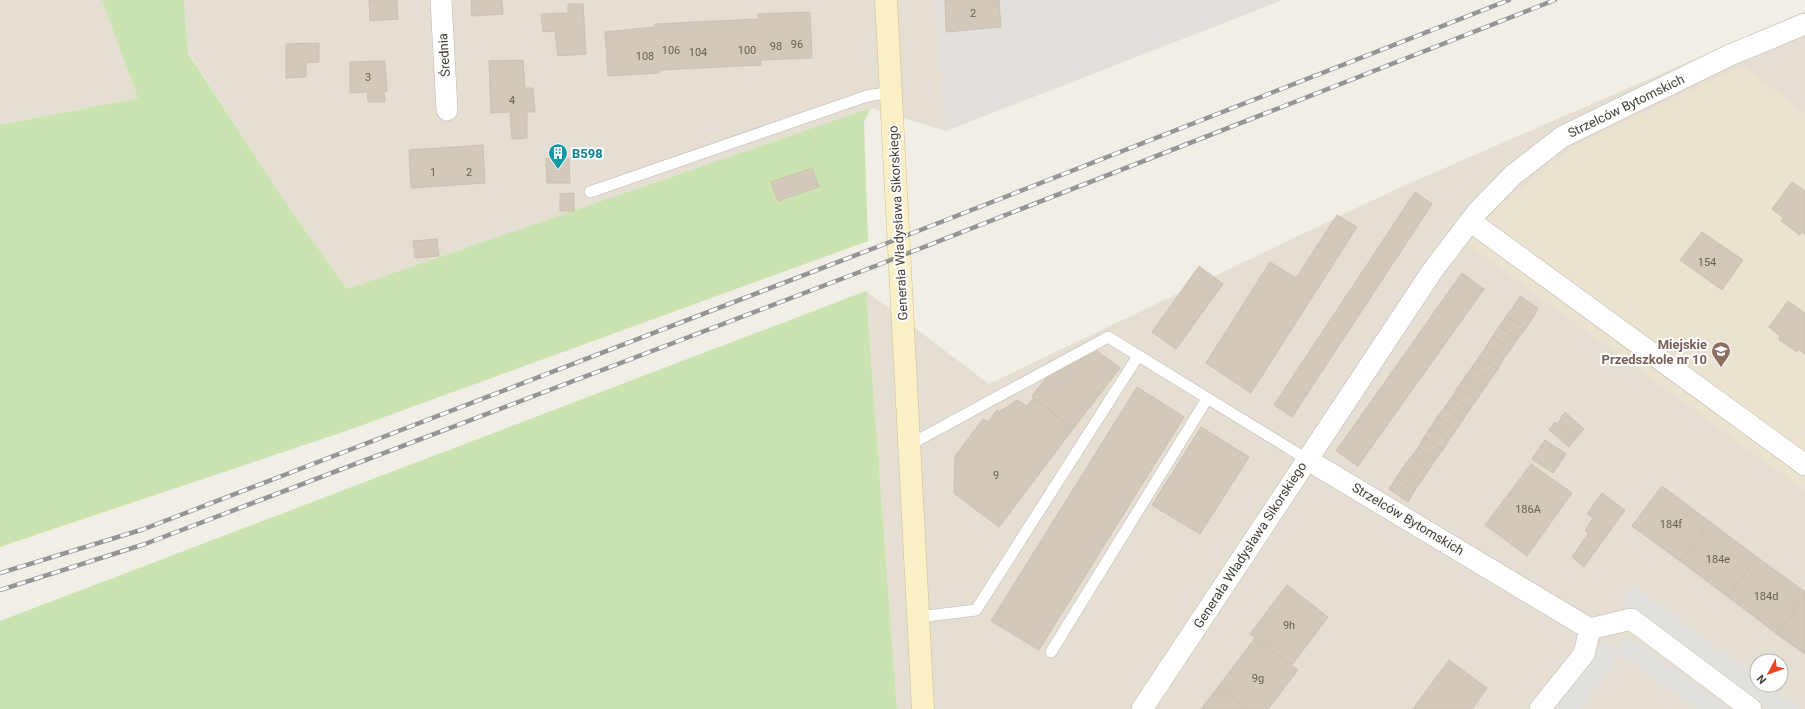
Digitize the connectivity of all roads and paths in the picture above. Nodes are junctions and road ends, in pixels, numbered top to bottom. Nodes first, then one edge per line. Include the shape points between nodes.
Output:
1 (440, 0) edge
2 (886, 0) edge
3 (1805, 24) edge
4 (891, 92) junction
5 (447, 110) dead end
6 (590, 192) dead end
7 (1470, 221) junction
8 (1138, 356) junction
9 (1207, 399) junction
10 (909, 445) junction
11 (1308, 460) junction
12 (1805, 465) edge
13 (919, 617) junction
14 (1590, 629) junction
15 (1051, 652) dead end
16 (923, 709) edge
17 (1142, 709) edge
18 (1540, 709) edge
19 (1751, 709) edge

1 - 5 street, Średnia
2 - 4 street, Generała Władysława Sikorskiego
3 - 7 street, Strzelców Bytomskich via 1730,55 1562,137 1513,175
4 - 6 lane via 867,96
4 - 10 street, Generała Władysława Sikorskiego
7 - 11 street, Strzelców Bytomskich via 1434,270
7 - 12 street
8 - 9 lane, Generała Władysława Sikorskiego
8 - 10 lane, Generała Władysława Sikorskiego via 1108,337
8 - 13 lane via 976,610
9 - 11 lane, Generała Władysława Sikorskiego
9 - 15 lane
10 - 13 street, Generała Władysława Sikorskiego
11 - 14 street, Strzelców Bytomskich
11 - 17 street, Generała Władysława Sikorskiego
13 - 16 street, Generała Władysława Sikorskiego
14 - 18 street via 1584,654
14 - 19 street via 1631,619

